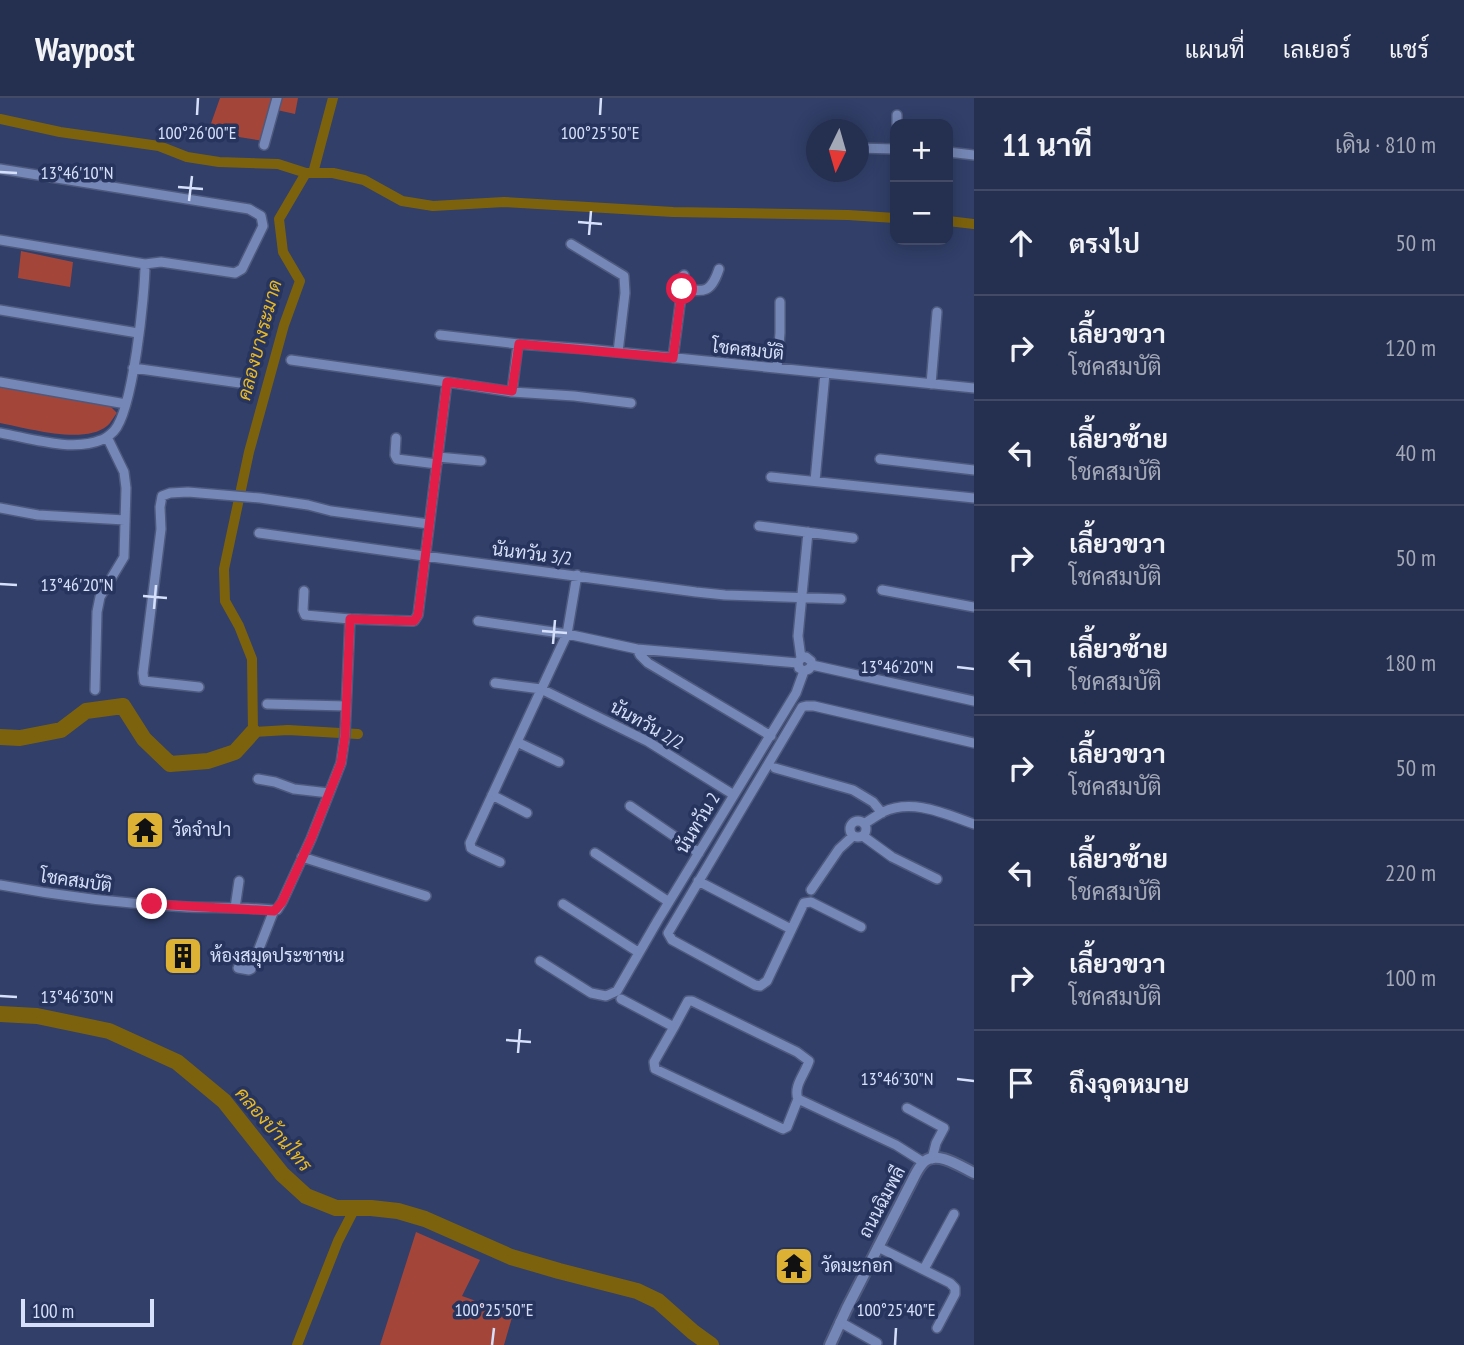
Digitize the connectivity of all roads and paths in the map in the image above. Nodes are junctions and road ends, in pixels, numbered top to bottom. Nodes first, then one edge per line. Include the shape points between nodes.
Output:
1 (276, 98) edge
2 (264, 145) dead end
3 (869, 148) edge
4 (890, 149) edge
5 (953, 153) edge
6 (974, 155) edge
7 (0, 169) edge
8 (0, 240) edge
9 (571, 244) dead end
10 (145, 264) junction
11 (719, 269) dead end
12 (684, 275) dead end
13 (682, 289) junction
14 (780, 302) dead end
15 (0, 310) edge
16 (937, 312) dead end
17 (138, 333) junction
18 (440, 335) dead end
19 (519, 344) junction
20 (618, 352) junction
21 (673, 358) junction
22 (291, 360) dead end
23 (133, 368) junction
24 (777, 368) junction
25 (825, 373) junction
26 (0, 382) edge
27 (447, 382) junction
28 (240, 383) dead end
29 (931, 384) junction
30 (974, 388) edge
31 (512, 391) junction
32 (631, 403) dead end
33 (126, 404) junction
34 (0, 433) edge
35 (107, 437) junction
36 (396, 438) dead end
37 (880, 459) dead end
38 (437, 461) junction
39 (481, 461) dead end
40 (974, 470) edge
41 (771, 477) dead end
42 (815, 481) junction
43 (974, 498) edge
44 (0, 508) edge
45 (125, 520) junction
46 (429, 524) junction
47 (759, 526) dead end
48 (808, 532) junction
49 (259, 533) dead end
50 (853, 538) dead end
51 (424, 556) junction
52 (577, 575) junction
53 (882, 590) dead end
54 (304, 591) dead end
55 (801, 597) junction
56 (841, 599) dead end
57 (974, 607) edge
58 (350, 619) junction
59 (478, 621) dead end
60 (567, 635) junction
61 (637, 649) junction
62 (803, 664) junction
63 (495, 682) dead end
64 (199, 687) dead end
65 (541, 689) junction
66 (95, 690) dead end
67 (974, 698) edge
68 (267, 704) dead end
69 (346, 706) junction
70 (771, 736) junction
71 (517, 742) junction
72 (974, 743) edge
73 (559, 762) dead end
74 (775, 768) dead end
75 (258, 779) dead end
76 (330, 793) junction
77 (492, 795) junction
78 (734, 795) junction
79 (630, 806) dead end
80 (527, 813) dead end
81 (883, 813) junction
82 (864, 824) junction
83 (974, 824) edge
84 (858, 836) junction
85 (595, 853) dead end
86 (699, 853) junction
87 (302, 857) junction
88 (500, 862) dead end
89 (936, 879) dead end
90 (239, 881) dead end
91 (698, 881) junction
92 (0, 885) edge
93 (811, 890) dead end
94 (426, 896) dead end
95 (669, 902) junction
96 (563, 904) dead end
97 (235, 908) junction
98 (274, 911) junction
99 (861, 926) dead end
100 (791, 929) junction
101 (639, 952) junction
102 (540, 961) dead end
103 (238, 968) dead end
104 (619, 995) junction
105 (674, 1027) junction
106 (798, 1099) junction
107 (907, 1108) dead end
108 (928, 1161) junction
109 (974, 1173) edge
110 (954, 1214) dead end
111 (878, 1247) junction
112 (924, 1269) junction
113 (840, 1322) junction
114 (937, 1328) dead end
115 (877, 1343) dead end
116 (830, 1345) edge

1 - 2 street
3 - 4 street
5 - 6 street
7 - 10 street via 249,209 262,218 263,226 239,272
8 - 10 street
9 - 20 street via 624,276
10 - 17 street
11 - 13 street via 706,290
12 - 13 street
13 - 21 street
14 - 24 street
15 - 17 street
16 - 29 street
17 - 23 street
18 - 19 street, โชคสมบัติ
19 - 20 street, โชคสมบัติ
19 - 31 street
20 - 21 street, โชคสมบัติ
21 - 24 street, โชคสมบัติ
22 - 27 street
23 - 28 street
23 - 33 street
24 - 25 street, โชคสมบัติ
25 - 29 street, โชคสมบัติ
25 - 42 street
26 - 33 street
27 - 31 street
27 - 38 street
29 - 30 street, โชคสมบัติ
31 - 32 street
33 - 35 street
34 - 35 street via 67,444
35 - 45 street via 124,472
36 - 38 street via 397,459
37 - 40 street
38 - 39 street
38 - 46 street
41 - 42 street
42 - 43 street
44 - 45 street
45 - 66 street via 124,557 100,597 97,612
46 - 51 street
46 - 64 street via 260,498 188,492 162,496 144,681
47 - 48 street
48 - 50 street
48 - 55 street
49 - 51 street, นันทวัน 3/2
51 - 52 street, นันทวัน 3/2
51 - 58 street via 414,621
52 - 55 street, นันทวัน 3/2 via 725,595
52 - 60 street
53 - 57 street
54 - 58 street via 305,615
55 - 56 street, นันทวัน 3/2
55 - 62 street via 798,636
58 - 69 street
59 - 60 street
60 - 61 street
60 - 65 street
61 - 62 street
61 - 70 street via 657,669
62 - 67 street
62 - 70 street, นันทวัน 2 via 796,693
63 - 65 street, นันทวัน 2/2
65 - 71 street
65 - 78 street, นันทวัน 2/2 via 647,741
68 - 69 street
69 - 76 street via 341,763
70 - 78 street, นันทวัน 2
71 - 73 street
71 - 77 street
72 - 91 street via 802,707
74 - 81 street via 853,790
75 - 76 street
76 - 87 street
77 - 80 street
77 - 88 street via 470,845
78 - 86 street, นันทวัน 2
79 - 86 street
81 - 82 street
81 - 83 street via 910,806 927,808
82 - 84 street via 865,832
82 - 84 street via 852,823 849,830
84 - 89 street
84 - 93 street via 839,849
85 - 95 street
86 - 95 street, นันทวัน 2
87 - 94 street
87 - 98 street
90 - 97 street
91 - 100 street
91 - 100 street via 669,929 669,937 755,985 767,981
92 - 97 street, โชคสมบัติ via 87,900
95 - 101 street, นันทวัน 2
96 - 101 street
97 - 98 street, โชคสมบัติ
98 - 103 street via 251,969
99 - 100 street via 807,902
101 - 104 street, นันทวัน 2
102 - 104 street via 591,993
104 - 105 street
105 - 106 street via 690,1001 797,1052 808,1061 796,1089
105 - 106 street via 654,1062 655,1069 783,1129
106 - 108 street
107 - 108 street via 944,1128
108 - 109 street, ถนนฉิมพลี via 945,1160
108 - 111 street, ถนนฉิมพลี via 912,1181
110 - 112 street
111 - 112 street
111 - 113 street, ถนนฉิมพลี
112 - 114 street via 955,1288
113 - 115 street
113 - 116 street, ถนนฉิมพลี

